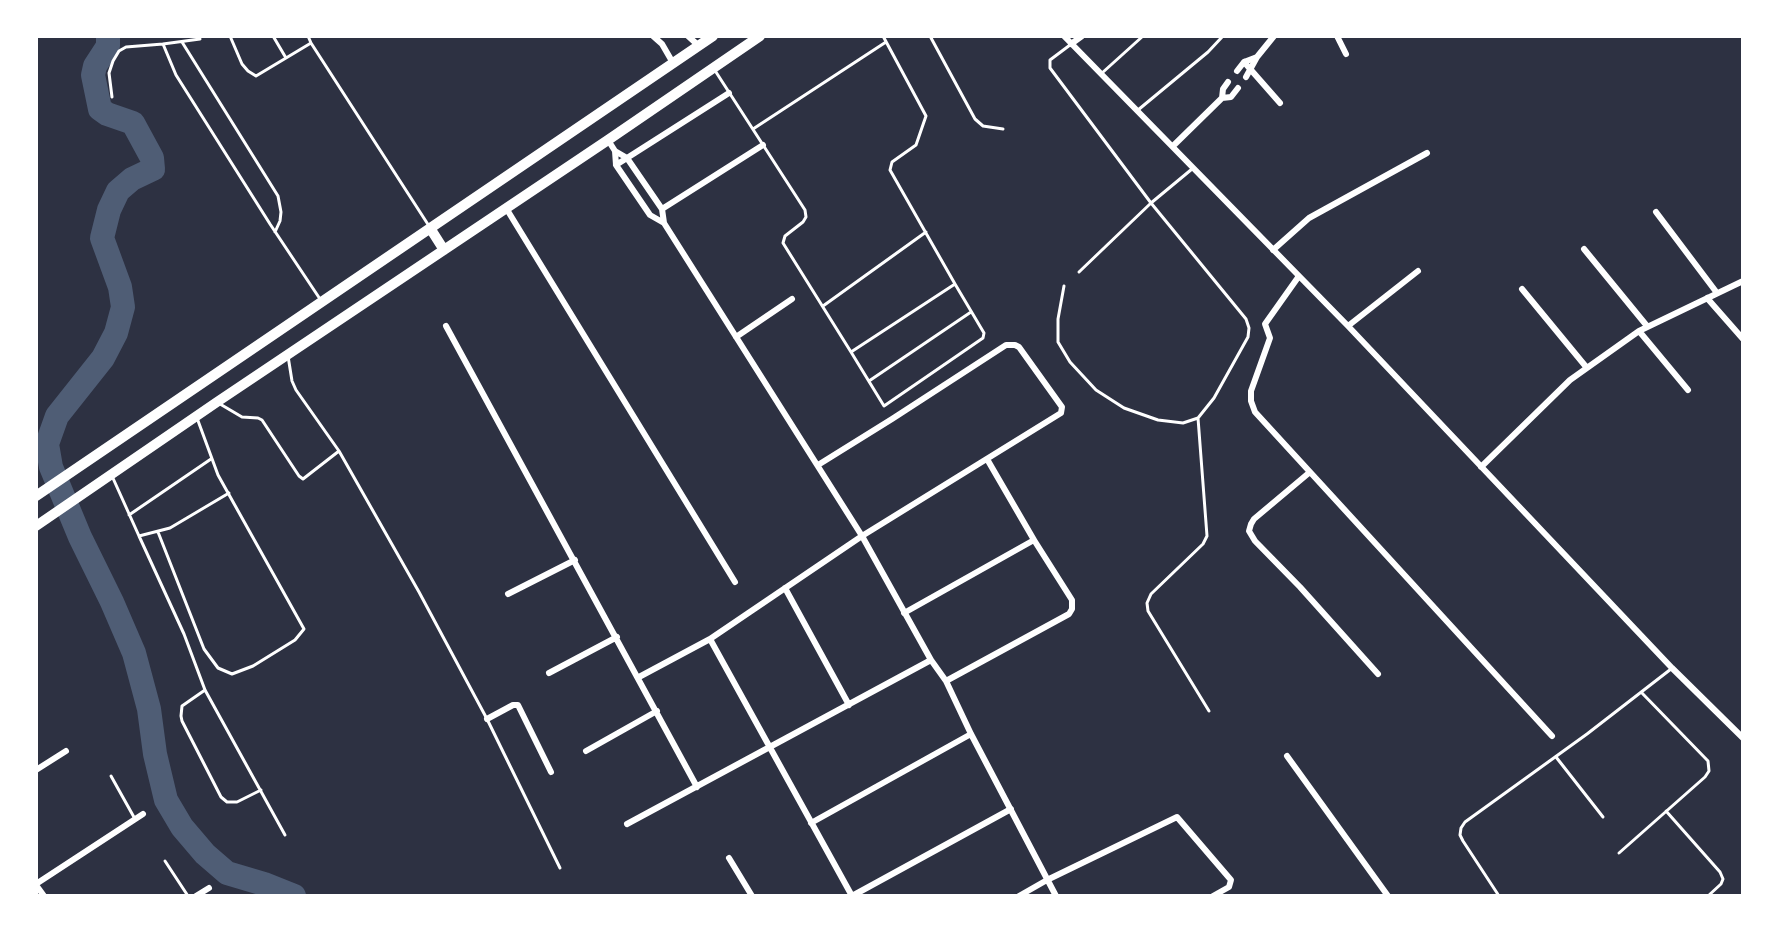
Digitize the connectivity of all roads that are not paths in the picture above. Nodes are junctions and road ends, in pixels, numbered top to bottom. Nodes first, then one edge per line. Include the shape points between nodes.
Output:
1 (230, 36) edge
2 (273, 36) edge
3 (308, 36) edge
4 (653, 36) edge
5 (688, 36) edge
6 (713, 36) edge
7 (760, 36) edge
8 (883, 36) edge
9 (930, 36) edge
10 (1064, 36) edge
11 (1082, 36) edge
12 (1143, 36) edge
13 (1223, 36) edge
14 (1274, 36) edge
15 (1337, 36) edge
16 (200, 39) dead end
17 (182, 42) junction
18 (886, 42) junction
19 (311, 43) junction
20 (163, 44) junction
21 (1071, 44) junction
22 (699, 46) junction
23 (1346, 54) dead end
24 (1257, 57) junction
25 (286, 58) junction
26 (1244, 62) junction
27 (673, 63) junction
28 (713, 68) junction
29 (1251, 69) junction
30 (1237, 71) dead end
31 (1101, 74) junction
32 (1246, 77) dead end
33 (1228, 82) dead end
34 (1238, 88) dead end
35 (729, 93) junction
36 (112, 97) dead end
37 (1222, 98) junction
38 (1281, 103) dead end
39 (1137, 111) junction
40 (753, 129) junction
41 (1003, 129) dead end
42 (608, 140) junction
43 (763, 145) junction
44 (1173, 146) junction
45 (615, 151) junction
46 (1427, 153) dead end
47 (627, 158) junction
48 (616, 165) junction
49 (1193, 167) junction
50 (1151, 203) junction
51 (506, 208) junction
52 (662, 209) junction
53 (1656, 212) dead end
54 (664, 223) junction
55 (430, 228) junction
56 (275, 232) junction
57 (926, 232) junction
58 (1273, 249) junction
59 (1584, 249) dead end
60 (444, 250) junction
61 (1418, 271) dead end
62 (1078, 272) dead end
63 (1299, 276) junction
64 (1743, 281) edge
65 (955, 284) junction
66 (1064, 286) dead end
67 (1522, 289) dead end
68 (1717, 293) junction
69 (1707, 298) junction
70 (792, 299) dead end
71 (321, 301) junction
72 (823, 306) junction
73 (971, 312) junction
74 (446, 326) dead end
75 (1348, 326) junction
76 (1647, 326) junction
77 (1639, 331) junction
78 (736, 337) junction
79 (1743, 339) edge
80 (852, 352) junction
81 (287, 355) junction
82 (1587, 368) junction
83 (869, 381) junction
84 (1688, 390) dead end
85 (217, 402) junction
86 (196, 416) junction
87 (1198, 418) junction
88 (339, 451) junction
89 (211, 459) junction
90 (987, 459) junction
91 (818, 465) junction
92 (1481, 467) junction
93 (1310, 472) junction
94 (111, 474) junction
95 (229, 494) junction
96 (37, 495) edge
97 (129, 515) junction
98 (36, 526) edge
99 (158, 532) junction
100 (140, 536) junction
101 (862, 536) junction
102 (1034, 540) junction
103 (575, 560) junction
104 (735, 582) dead end
105 (785, 588) junction
106 (508, 594) dead end
107 (904, 613) junction
108 (617, 637) junction
109 (710, 639) junction
110 (931, 660) junction
111 (1672, 668) junction
112 (549, 673) dead end
113 (1378, 674) dead end
114 (639, 677) junction
115 (946, 681) junction
116 (205, 690) junction
117 (1641, 692) junction
118 (849, 705) junction
119 (657, 711) junction
120 (1209, 711) dead end
121 (487, 719) junction
122 (971, 734) junction
123 (1552, 736) dead end
124 (1743, 738) edge
125 (770, 747) junction
126 (66, 751) dead end
127 (586, 751) dead end
128 (1287, 756) dead end
129 (1556, 757) junction
130 (36, 770) edge
131 (551, 772) dead end
132 (111, 776) dead end
133 (697, 786) junction
134 (261, 790) junction
135 (1011, 809) junction
136 (1666, 811) junction
137 (143, 814) dead end
138 (1603, 817) dead end
139 (135, 819) junction
140 (811, 823) junction
141 (627, 824) dead end
142 (285, 836) dead end
143 (1618, 853) dead end
144 (729, 858) dead end
145 (165, 861) dead end
146 (560, 868) dead end
147 (1047, 880) junction
148 (36, 884) edge
149 (209, 888) dead end
150 (44, 896) edge
151 (188, 896) edge
152 (196, 896) edge
153 (752, 896) edge
154 (852, 896) edge
155 (1018, 896) edge
156 (1056, 896) edge
157 (1213, 896) edge
158 (1388, 896) edge
159 (1499, 896) edge
160 (1708, 896) edge

1 - 25 lane via 242,64 256,76
2 - 25 lane
3 - 19 lane
4 - 27 street
5 - 22 street
6 - 22 main road
7 - 28 main road
8 - 18 lane
9 - 41 lane via 975,119 983,126
10 - 21 street
11 - 21 street
12 - 31 lane
13 - 39 lane
14 - 24 street
15 - 23 street
16 - 17 lane
17 - 20 lane
17 - 56 lane via 278,195 281,212
18 - 40 lane
18 - 57 lane via 926,116 916,145 892,162 890,170
19 - 25 lane
19 - 55 lane
20 - 36 lane via 119,51 109,73
20 - 56 lane via 176,75
21 - 31 street
21 - 50 lane via 1050,60 1050,68
22 - 27 main road
24 - 26 street
24 - 29 street
26 - 29 street
26 - 30 street
27 - 55 main road
28 - 35 lane
28 - 42 main road
29 - 32 street
29 - 38 street
31 - 39 street
33 - 37 street
34 - 37 street via 1231,97
35 - 40 lane
35 - 47 street
37 - 44 street
39 - 44 street
40 - 43 lane
42 - 45 street
42 - 51 main road
43 - 52 street
43 - 72 lane via 805,210 803,222 785,236 783,243
44 - 49 street
45 - 47 street
45 - 48 street
46 - 58 street via 1309,218
47 - 48 street
47 - 52 street
48 - 54 street via 650,215
49 - 50 lane
49 - 58 street
50 - 62 lane
50 - 87 lane via 1246,319 1249,328 1235,361
51 - 60 main road
51 - 104 street
52 - 54 street
53 - 68 street
54 - 78 street
55 - 60 main road
55 - 71 main road
56 - 71 lane
57 - 65 lane
57 - 72 lane
58 - 63 street
59 - 76 street
60 - 81 main road
61 - 75 street
63 - 75 street
63 - 93 street via 1265,324 1270,338 1251,401 1255,412
64 - 68 street
65 - 73 lane
65 - 80 lane
66 - 87 lane via 1058,342 1070,363 1096,390 1124,408 1158,420 1183,423
67 - 82 street
68 - 69 street
69 - 76 street
69 - 79 street
70 - 78 street
71 - 96 main road
72 - 80 lane
73 - 83 lane
73 - 83 lane via 984,333 981,340 884,406
74 - 103 street
75 - 92 street
76 - 77 street
77 - 82 street
77 - 84 street
78 - 91 street
80 - 83 lane
81 - 85 main road
81 - 88 lane via 292,381
82 - 92 street
85 - 86 main road
85 - 88 lane via 242,417 262,420 301,478
86 - 89 lane
86 - 94 main road
87 - 120 lane via 1207,537 1151,594 1147,603 1148,611
88 - 121 lane
89 - 95 lane
89 - 97 lane
90 - 91 street via 1063,410 1015,345 1006,345
90 - 101 street
90 - 102 street
91 - 101 street
92 - 111 street
93 - 113 street via 1254,519 1249,531
93 - 123 street
94 - 97 lane
94 - 98 main road
95 - 99 lane
95 - 99 lane via 304,629 295,640 253,666 232,674 218,668 209,657
97 - 100 lane
99 - 100 lane
100 - 116 lane
101 - 105 street
101 - 107 street
102 - 107 street
102 - 115 street via 1072,600 1069,614
103 - 106 street
103 - 108 street
105 - 109 street
105 - 118 street
107 - 110 street
108 - 112 street
108 - 114 street
109 - 114 street
109 - 125 street
110 - 115 street
110 - 118 street
111 - 117 lane
111 - 124 street
114 - 119 street
115 - 122 street
116 - 134 lane
116 - 134 lane via 182,706 181,716 221,796 227,802 237,802
117 - 129 lane
117 - 136 lane via 1708,760 1705,777
118 - 125 street
119 - 127 street
119 - 133 street
121 - 131 street via 518,705
121 - 146 lane
122 - 135 street
122 - 140 street
125 - 133 street
125 - 140 street
126 - 130 street
128 - 158 street
129 - 138 lane
129 - 159 lane via 1461,828 1463,842
132 - 139 lane
133 - 141 street
134 - 142 lane
135 - 147 street
135 - 154 street
136 - 143 lane
136 - 160 lane via 1720,872 1721,884
137 - 139 street
139 - 148 street
140 - 154 street
144 - 153 street
145 - 151 lane
147 - 155 street
147 - 156 street
147 - 157 street via 1177,817 1231,880 1229,887
148 - 150 street
149 - 152 street

